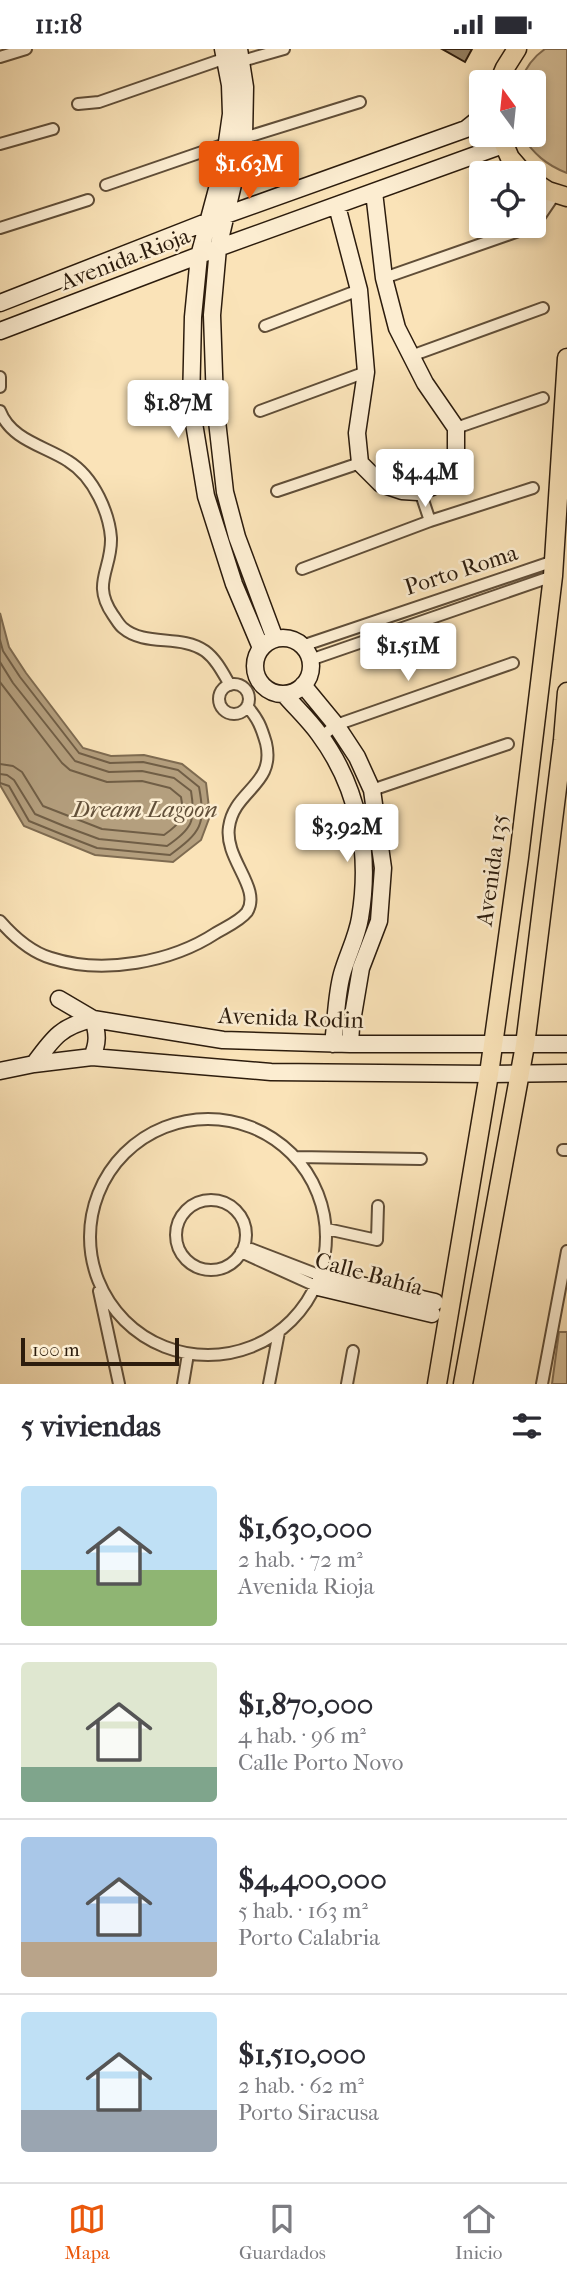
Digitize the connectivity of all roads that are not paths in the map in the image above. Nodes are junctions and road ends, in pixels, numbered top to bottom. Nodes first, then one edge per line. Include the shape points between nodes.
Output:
1 (26, 49) edge
2 (284, 49) edge
3 (517, 49) edge
4 (233, 54) edge
5 (0, 57) edge
6 (504, 70) edge
7 (360, 102) dead end
8 (78, 104) dead end
9 (469, 127) edge
10 (53, 129) dead end
11 (236, 140) junction
12 (0, 144) edge
13 (484, 147) edge
14 (106, 185) dead end
15 (374, 192) junction
16 (561, 195) edge
17 (88, 200) dead end
18 (337, 206) junction
19 (546, 211) edge
20 (227, 214) junction
21 (209, 221) junction
22 (0, 228) edge
23 (496, 238) edge
24 (218, 249) junction
25 (199, 256) junction
26 (384, 278) junction
27 (359, 290) junction
28 (0, 303) edge
29 (543, 308) dead end
30 (265, 326) dead end
31 (0, 331) edge
32 (411, 356) junction
33 (567, 358) edge
34 (366, 372) junction
35 (0, 377) edge
36 (0, 387) edge
37 (543, 398) dead end
38 (0, 411) edge
39 (260, 411) dead end
40 (456, 428) junction
41 (360, 463) junction
42 (533, 488) dead end
43 (277, 491) dead end
44 (420, 491) junction
45 (430, 521) junction
46 (302, 569) dead end
47 (554, 569) junction
48 (517, 573) junction
49 (522, 587) junction
50 (275, 639) junction
51 (261, 648) junction
52 (306, 653) junction
53 (513, 663) dead end
54 (230, 685) junction
55 (303, 685) junction
56 (567, 692) edge
57 (284, 694) junction
58 (247, 706) junction
59 (336, 725) junction
60 (321, 737) junction
61 (565, 740) edge
62 (508, 744) dead end
63 (372, 790) junction
64 (0, 921) edge
65 (60, 999) dead end
66 (93, 1019) junction
67 (333, 1044) junction
68 (350, 1044) junction
69 (567, 1044) edge
70 (493, 1045) junction
71 (525, 1045) junction
72 (92, 1058) junction
73 (34, 1064) junction
74 (0, 1071) edge
75 (520, 1073) junction
76 (567, 1073) edge
77 (489, 1074) junction
78 (296, 1157) junction
79 (421, 1159) dead end
80 (378, 1206) dead end
81 (327, 1229) junction
82 (243, 1249) junction
83 (567, 1251) edge
84 (97, 1282) junction
85 (319, 1282) junction
86 (563, 1294) edge
87 (441, 1310) junction
88 (279, 1332) junction
89 (353, 1351) dead end
90 (442, 1353) junction
91 (188, 1354) junction
92 (119, 1384) edge
93 (183, 1384) edge
94 (269, 1384) edge
95 (347, 1384) edge
96 (437, 1384) edge
97 (460, 1384) edge
98 (542, 1384) edge

1 - 5 street
2 - 4 street
3 - 6 main road
4 - 8 street via 99,102
4 - 11 street via 231,114
7 - 11 street
9 - 20 street, Avenida Rioja
10 - 12 street
11 - 14 street
11 - 20 street
11 - 21 street
13 - 15 street, Avenida Rioja
15 - 18 street, Avenida Rioja
15 - 26 street
16 - 19 street
17 - 22 street
18 - 24 street, Avenida Rioja
18 - 27 street
20 - 21 street, Avenida Rioja
20 - 24 street
21 - 25 street
21 - 28 street, Avenida Rioja
23 - 26 street
24 - 25 street, Avenida Rioja
24 - 50 street via 212,315 225,492
25 - 31 street, Avenida Rioja
25 - 51 street via 191,405 206,496 234,584
26 - 32 street via 397,328
27 - 30 street
27 - 34 street
29 - 32 street
32 - 40 street
33 - 47 main road, Avenida 135
34 - 39 street
34 - 41 street via 357,433
35 - 36 street
37 - 40 street
38 - 54 street via 19,435 71,463 96,489 111,538 102,585 106,604 122,628 138,637 202,649 213,657
40 - 44 street via 456,451 446,476
41 - 43 street
41 - 44 street via 381,484
42 - 45 street
44 - 45 street
45 - 46 street
47 - 48 street, Porto Roma
47 - 49 street, Porto Roma
47 - 70 main road, Avenida 135
48 - 49 street
48 - 52 street, Porto Roma
49 - 52 street, Porto Roma
50 - 51 street
50 - 52 street via 285,638
51 - 57 street via 254,665 256,674 266,689
52 - 55 street via 311,669
53 - 59 street
54 - 58 street via 247,691
54 - 58 street via 220,694 223,708 236,713
55 - 57 street
55 - 59 street
56 - 61 main road
57 - 60 street
58 - 64 street via 261,723 269,755 267,769 238,802 229,825 228,843 250,889 252,903 245,915 199,944 134,962 89,965 50,958 15,938
59 - 60 street
59 - 63 street
60 - 67 street via 352,799 366,871 360,921 342,977
61 - 71 main road
62 - 63 street
63 - 68 street via 383,868 379,921 361,968
65 - 66 street
66 - 67 street, Avenida Rodin via 223,1040
66 - 72 street via 98,1033
66 - 73 street via 63,1029
67 - 68 street, Avenida Rodin
68 - 70 street, Avenida Rodin
69 - 71 street, Avenida Rodin
70 - 71 street, Avenida Rodin
70 - 77 main road, Avenida 135
71 - 75 main road
72 - 73 street
72 - 77 street via 271,1072
73 - 74 street
75 - 76 street
75 - 77 street
75 - 97 main road
77 - 87 main road, Avenida 135
78 - 79 street
78 - 81 street via 317,1190
78 - 84 street via 270,1136 240,1123 196,1120 144,1137 119,1159 101,1186 91,1217 90,1250
80 - 81 street via 377,1240
81 - 85 street
82 - 82 street via 244,1225 231,1207 210,1200 199,1202 181,1216 178,1248 193,1265 214,1270 225,1267
82 - 85 street, Calle Bahía
83 - 86 street
84 - 91 street via 119,1316 150,1341
84 - 92 street
85 - 87 street, Calle Bahía
85 - 88 street via 303,1308
86 - 98 street
87 - 90 main road, Avenida 135
88 - 91 street via 251,1347 220,1355
88 - 94 street
89 - 95 street
90 - 96 main road, Avenida 135
90 - 97 main road via 448,1378
91 - 93 street

